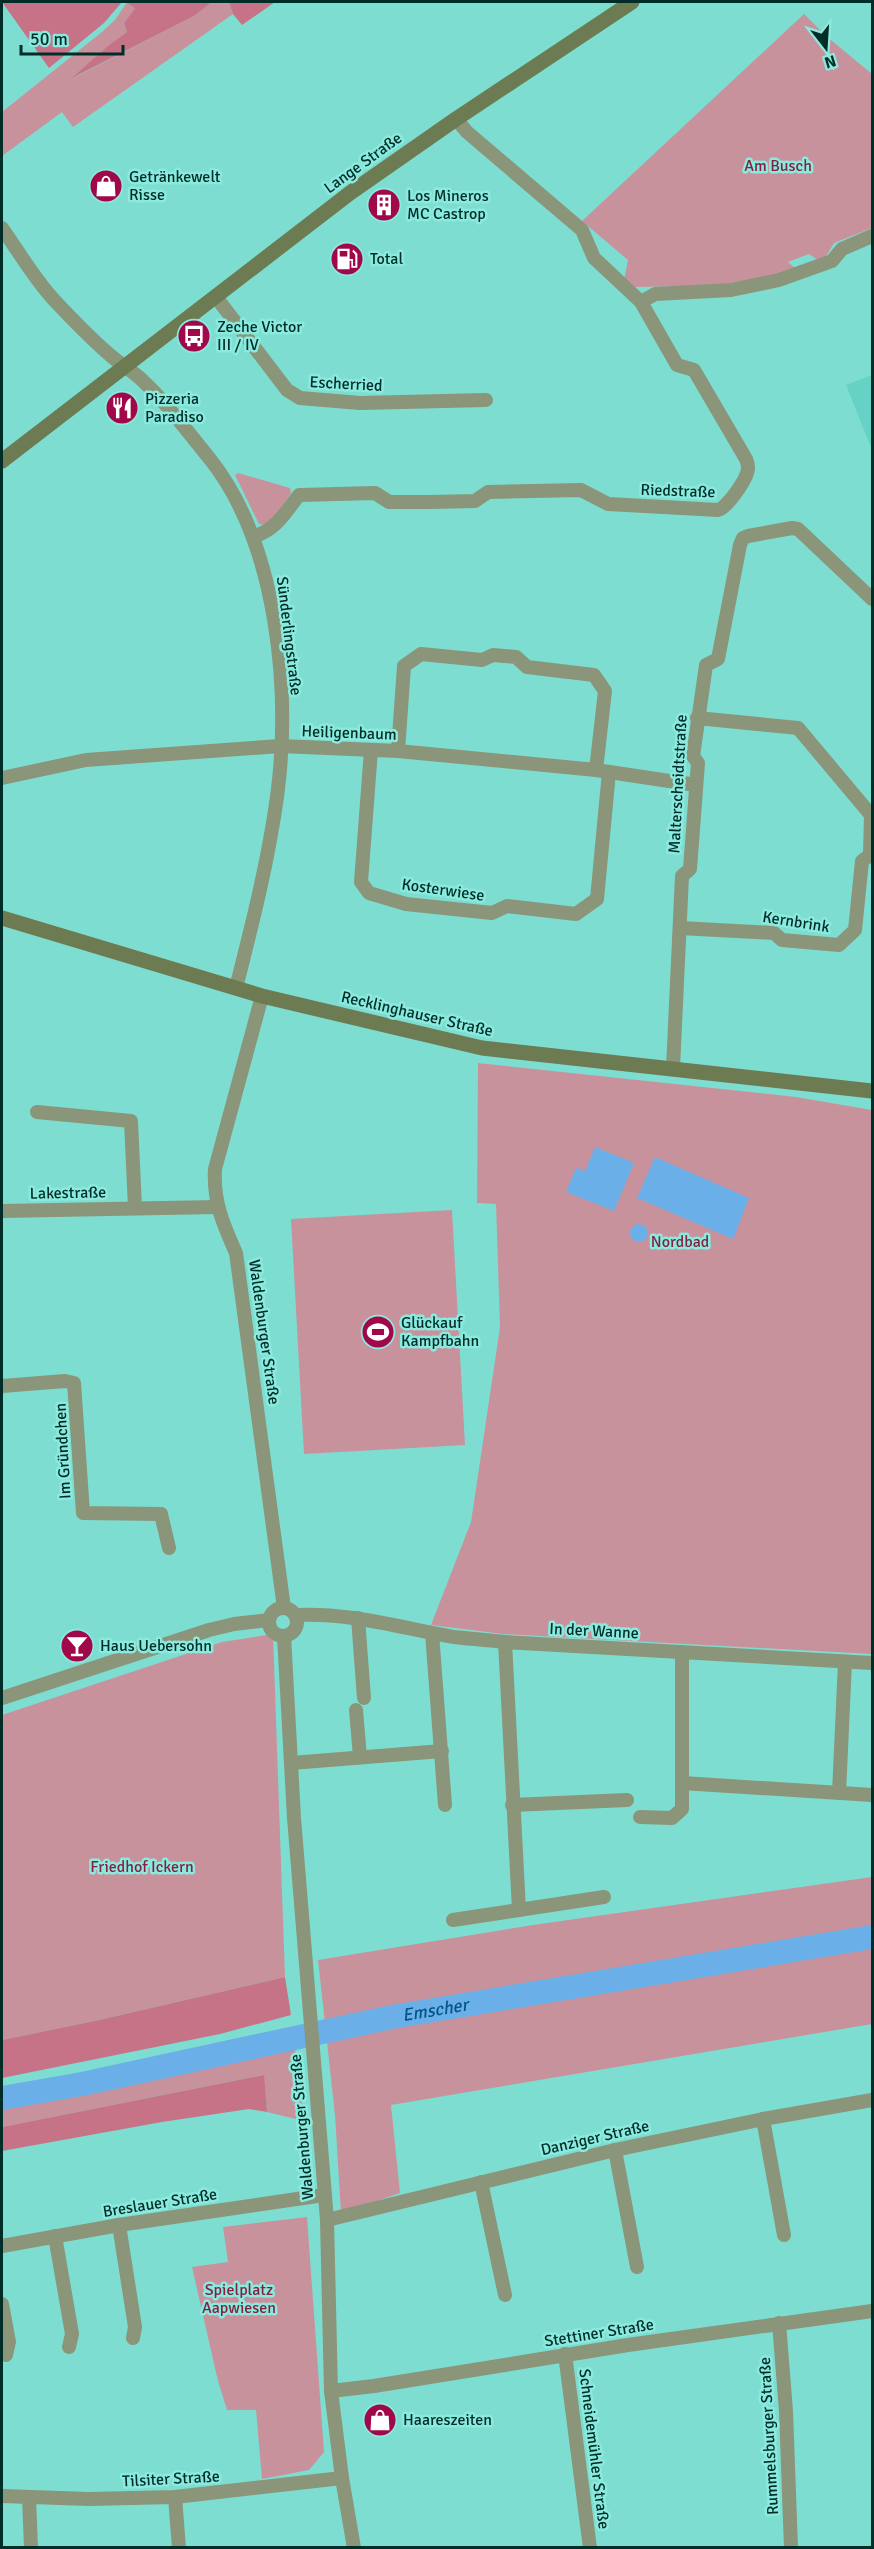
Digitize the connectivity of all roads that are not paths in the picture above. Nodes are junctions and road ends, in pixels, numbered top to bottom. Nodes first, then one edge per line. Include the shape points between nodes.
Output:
1 (632, 2) edge
2 (456, 119) junction
3 (2, 228) edge
4 (873, 236) edge
5 (13, 244) junction
6 (2, 254) edge
7 (216, 297) junction
8 (641, 302) junction
9 (125, 368) junction
10 (486, 400) dead end
11 (2, 461) edge
12 (253, 537) junction
13 (873, 599) edge
14 (697, 718) junction
15 (280, 746) junction
16 (371, 750) junction
17 (398, 751) junction
18 (602, 771) junction
19 (2, 778) edge
20 (696, 785) junction
21 (2, 918) edge
22 (680, 928) junction
23 (236, 988) junction
24 (262, 996) junction
25 (673, 1068) junction
26 (873, 1091) edge
27 (37, 1112) dead end
28 (217, 1207) junction
29 (135, 1208) junction
30 (2, 1211) edge
31 (2, 1386) edge
32 (169, 1548) dead end
33 (289, 1612) junction
34 (358, 1618) junction
35 (269, 1620) junction
36 (432, 1633) junction
37 (284, 1636) junction
38 (505, 1642) junction
39 (682, 1652) junction
40 (845, 1662) junction
41 (873, 1663) edge
42 (2, 1698) edge
43 (363, 1698) dead end
44 (356, 1710) dead end
45 (442, 1751) junction
46 (360, 1757) junction
47 (291, 1763) junction
48 (682, 1783) junction
49 (839, 1793) junction
50 (873, 1795) edge
51 (627, 1800) dead end
52 (445, 1805) dead end
53 (512, 1805) junction
54 (640, 1817) dead end
55 (604, 1897) dead end
56 (519, 1910) junction
57 (453, 1920) dead end
58 (873, 2100) edge
59 (763, 2119) junction
60 (615, 2150) junction
61 (481, 2182) junction
62 (324, 2195) junction
63 (327, 2220) junction
64 (119, 2225) junction
65 (784, 2235) dead end
66 (55, 2236) junction
67 (2, 2246) edge
68 (637, 2267) dead end
69 (505, 2295) dead end
70 (2, 2304) edge
71 (873, 2312) edge
72 (779, 2323) junction
73 (133, 2338) dead end
74 (69, 2348) dead end
75 (566, 2354) junction
76 (6, 2355) dead end
77 (332, 2391) junction
78 (342, 2478) junction
79 (2, 2496) edge
80 (28, 2497) junction
81 (175, 2498) junction
82 (31, 2547) edge
83 (179, 2547) edge
84 (354, 2547) edge
85 (590, 2547) edge
86 (791, 2547) edge

1 - 2 street, Lange Straße
2 - 7 street, Lange Straße via 350,193
2 - 8 street, Riedstraße via 582,230 594,258
3 - 5 street
4 - 8 street via 842,249 832,261 778,280 731,290 655,294
5 - 6 street
5 - 9 street via 54,300
7 - 9 street, Lange Straße
7 - 10 street, Escherried via 287,390 300,398 360,403
8 - 12 street, Riedstraße via 676,365 694,370 746,459 747,474 724,509 608,504 581,490 488,492 475,501 431,502 389,502 375,493 299,495 270,531
9 - 11 street, Lange Straße
9 - 12 street, Sünderlingstraße via 146,383 222,475
12 - 15 street, Sünderlingstraße via 271,603 279,670
13 - 14 street, Malterscheidtstraße via 798,529 743,538 718,659 706,665
14 - 20 street, Malterscheidtstraße via 693,756 698,763
14 - 22 street, Kernbrink via 798,728 871,815 870,855 862,861 855,930 839,945 782,940 774,933
15 - 16 street, Heiligenbaum
15 - 19 street, Heiligenbaum via 86,760
15 - 23 street, Sünderlingstraße via 271,835
16 - 17 street, Heiligenbaum
16 - 18 street, Kosterwiese via 361,882 369,893 406,904 492,914 507,906 576,914 597,899
17 - 18 street, Heiligenbaum
17 - 18 street, Kosterwiese via 404,666 421,654 482,660 493,655 516,657 527,667 594,675 605,691
18 - 20 street, Heiligenbaum
20 - 22 street, Malterscheidtstraße via 690,869 682,876
21 - 23 street, Recklinghauser Straße
22 - 25 street, Malterscheidtstraße
23 - 24 street, Recklinghauser Straße
24 - 25 street, Recklinghauser Straße via 482,1048
24 - 28 street, Waldenburger Straße via 215,1169
25 - 26 street, Recklinghauser Straße
27 - 29 street via 131,1121
28 - 29 street, Lakestraße
28 - 33 street, Waldenburger Straße via 236,1253
29 - 30 street, Lakestraße
31 - 32 street, Im Gründchen via 74,1383 83,1513 161,1514
33 - 34 street, In der Wanne
33 - 35 street via 276,1610
33 - 37 street via 296,1623 294,1630
34 - 36 street, In der Wanne
34 - 43 street
35 - 37 street via 273,1631
35 - 42 street via 208,1630
36 - 38 street, In der Wanne
36 - 45 street
37 - 47 street, Waldenburger Straße
38 - 39 street, In der Wanne
38 - 53 street
39 - 40 street, In der Wanne
39 - 48 street
40 - 41 street, In der Wanne
40 - 49 street
44 - 46 street
45 - 46 street
45 - 52 street
46 - 47 street
47 - 62 street, Waldenburger Straße
48 - 49 street
48 - 54 street via 682,1809 672,1818
49 - 50 street
51 - 53 street
53 - 56 street
55 - 56 street
56 - 57 street
58 - 59 street, Danziger Straße
59 - 60 street, Danziger Straße
59 - 65 street
60 - 61 street, Danziger Straße
60 - 68 street
61 - 63 street, Danziger Straße
61 - 69 street
62 - 63 street, Waldenburger Straße
62 - 64 street, Breslauer Straße
63 - 77 street, Waldenburger Straße
64 - 66 street, Breslauer Straße
64 - 73 street via 135,2327
66 - 67 street, Breslauer Straße
66 - 74 street via 72,2334
70 - 76 street via 9,2342
71 - 72 street, Stettiner Straße
72 - 75 street, Stettiner Straße
72 - 86 street, Rummelsburger Straße
75 - 77 street, Stettiner Straße
75 - 85 street, Schneidemühler Straße
77 - 78 street, Waldenburger Straße
78 - 81 street, Tilsiter Straße
78 - 84 street, Waldenburger Straße
79 - 80 street, Tilsiter Straße
80 - 81 street, Tilsiter Straße
80 - 82 street
81 - 83 street

